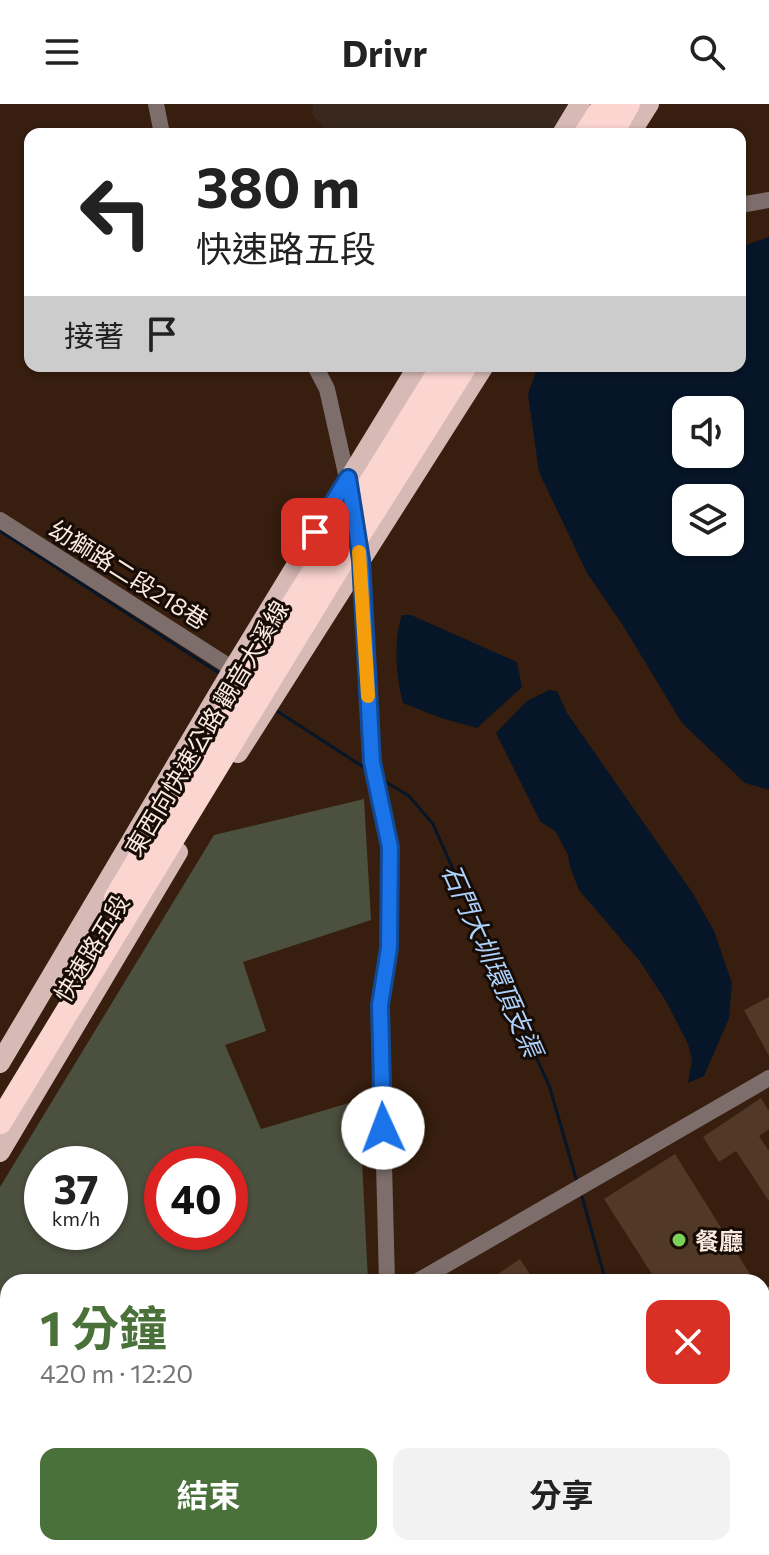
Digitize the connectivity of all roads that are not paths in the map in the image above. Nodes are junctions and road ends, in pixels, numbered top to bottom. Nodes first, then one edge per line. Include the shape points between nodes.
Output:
1 (156, 104) edge
2 (580, 104) edge
3 (605, 104) edge
4 (628, 104) edge
5 (649, 104) edge
6 (161, 128) edge
7 (566, 128) edge
8 (590, 128) edge
9 (614, 128) edge
10 (634, 128) edge
11 (769, 200) edge
12 (746, 204) edge
13 (318, 372) edge
14 (414, 372) edge
15 (440, 372) edge
16 (461, 372) edge
17 (480, 372) edge
18 (348, 478) junction
19 (0, 520) edge
20 (347, 552) junction
21 (246, 688) junction
22 (0, 1063) edge
23 (769, 1078) edge
24 (0, 1092) edge
25 (0, 1122) edge
26 (0, 1152) edge
27 (387, 1274) edge
28 (431, 1274) edge

1 - 6 street
2 - 7 main road
3 - 8 highway
4 - 9 highway
5 - 10 main road
11 - 12 street
13 - 18 street
14 - 18 main road, 快速路五段
15 - 20 highway, 東西向快速公路 觀音大溪線, bridge
16 - 20 highway, 東西向快速公路 觀音大溪線, bridge
17 - 20 main road, 快速路五段
18 - 20 street
18 - 21 main road, 快速路五段
19 - 21 street, 幼獅路二段218巷
20 - 21 highway, 東西向快速公路 觀音大溪線
20 - 26 main road, 快速路五段 via 218,785
20 - 27 street via 377,798 390,847 389,948 380,1005
21 - 22 main road, 快速路五段
21 - 24 highway, 東西向快速公路 觀音大溪線
21 - 25 highway, 東西向快速公路 觀音大溪線
23 - 28 street

